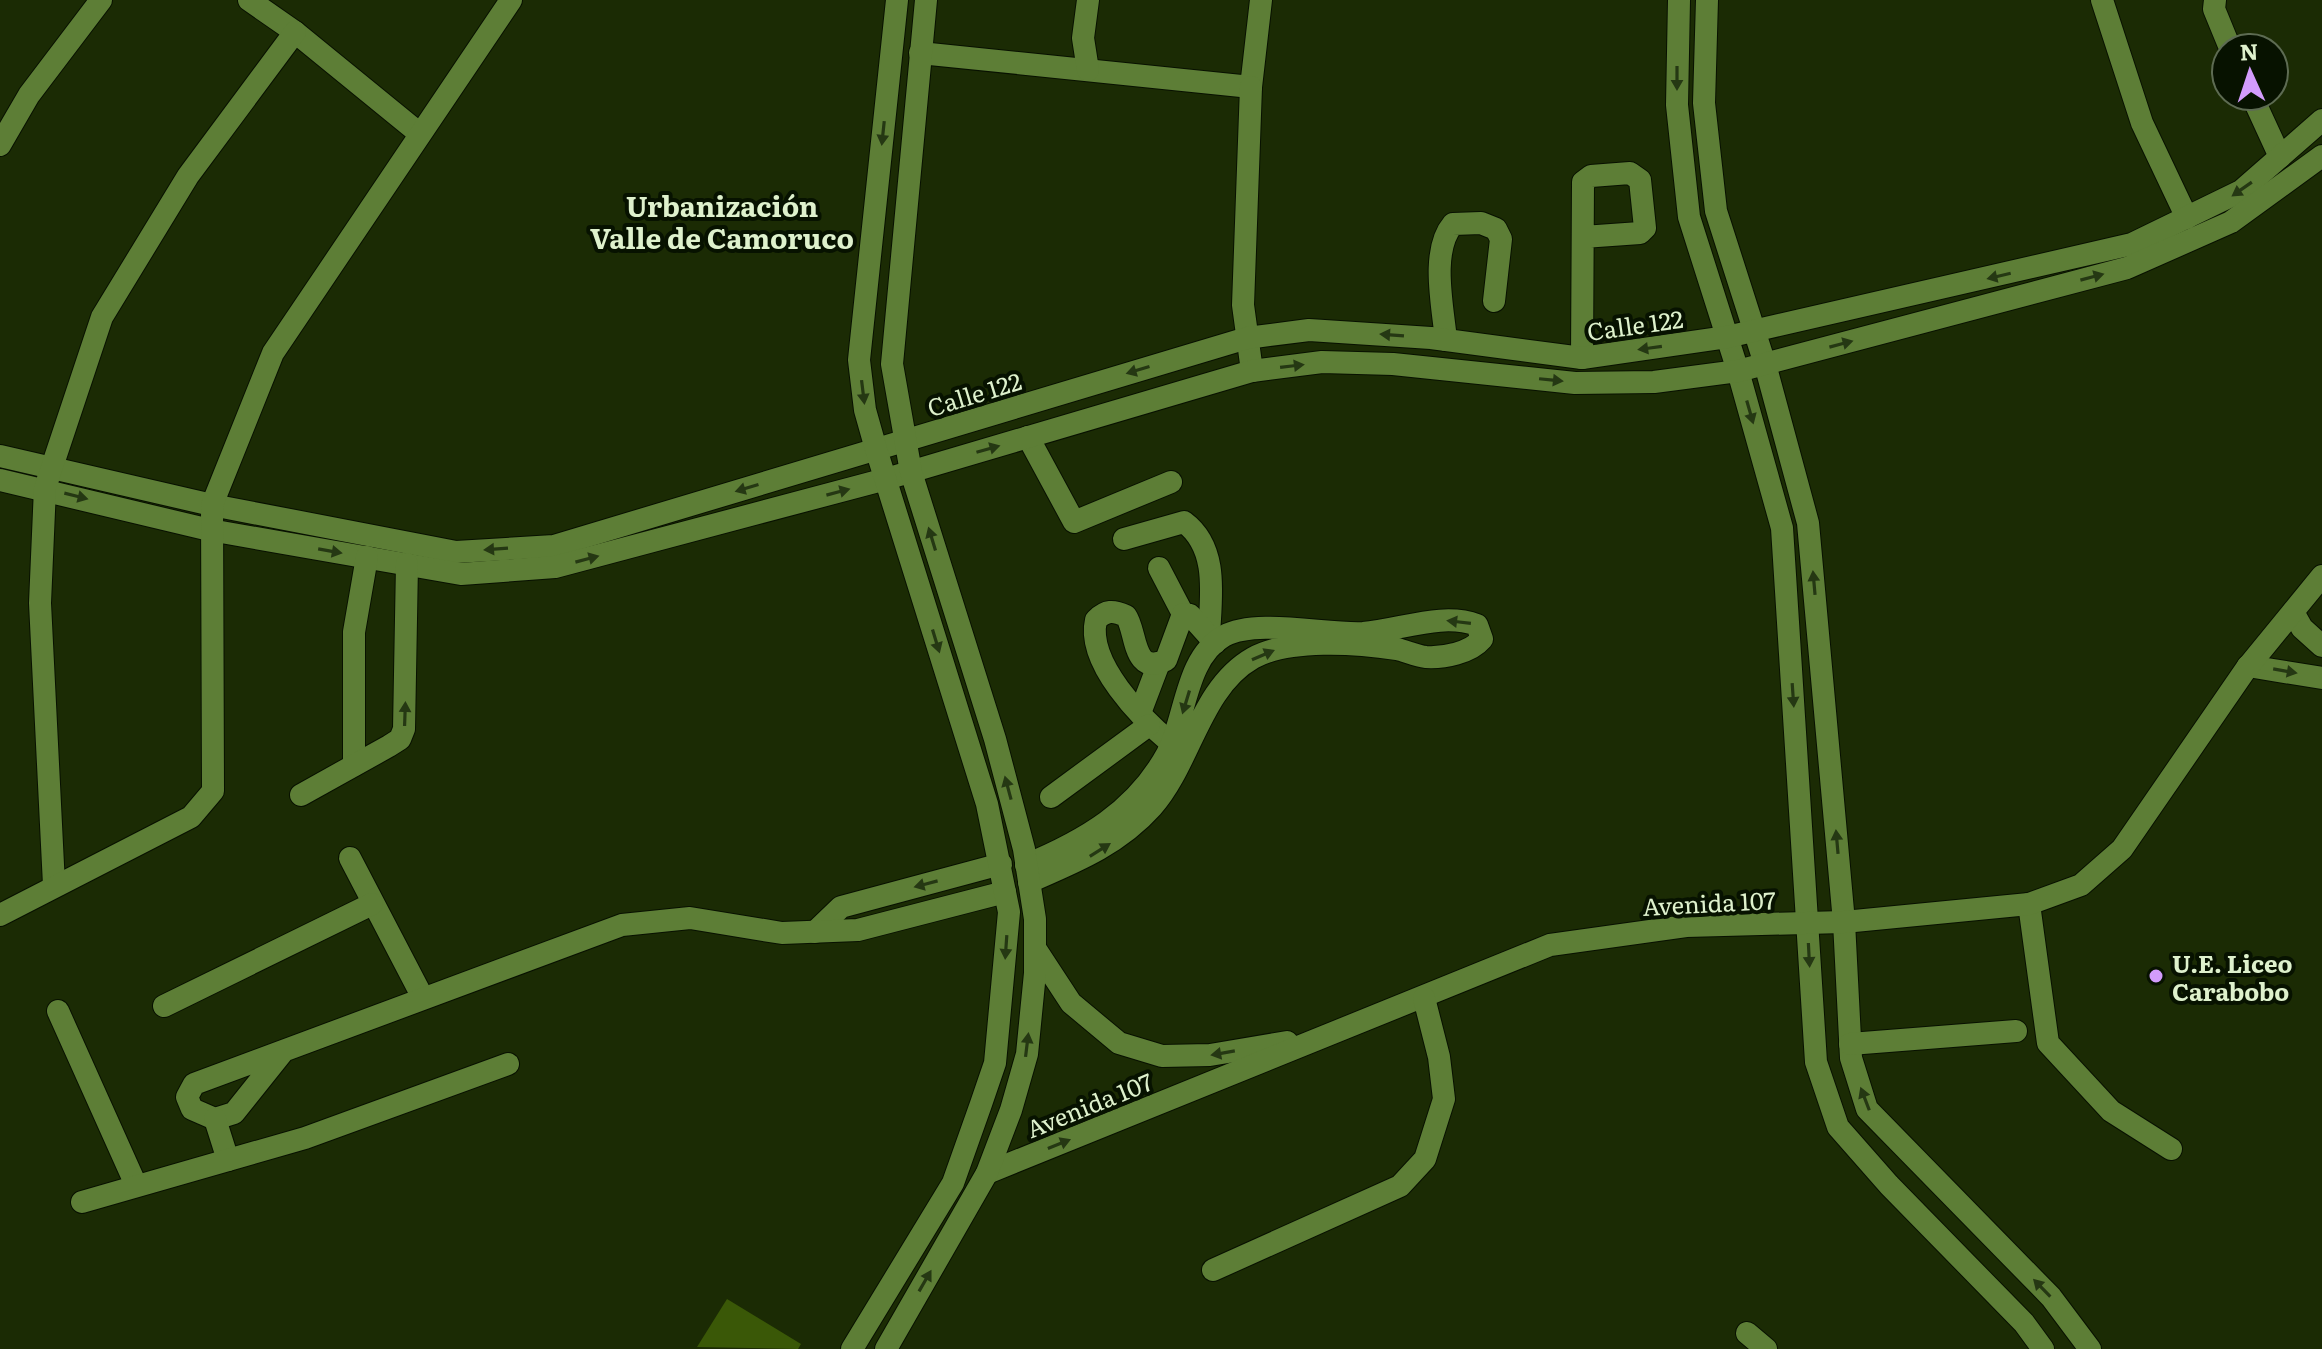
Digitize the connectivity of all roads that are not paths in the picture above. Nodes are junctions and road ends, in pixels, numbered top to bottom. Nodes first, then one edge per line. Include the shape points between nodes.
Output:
1 (101, 0) edge
2 (249, 0) edge
3 (511, 0) edge
4 (897, 0) edge
5 (926, 0) edge
6 (1088, 0) edge
7 (1261, 0) edge
8 (1679, 0) edge
9 (1707, 0) edge
10 (2102, 0) edge
11 (2215, 0) edge
12 (295, 32) junction
13 (2223, 32) edge
14 (920, 53) junction
15 (1088, 70) junction
16 (1251, 87) junction
17 (886, 102) junction
18 (915, 105) junction
19 (2259, 112) edge
20 (2322, 120) edge
21 (420, 134) junction
22 (0, 145) edge
23 (2322, 156) edge
24 (2280, 157) junction
25 (2187, 218) junction
26 (1583, 237) dead end
27 (1494, 301) dead end
28 (1755, 331) junction
29 (1727, 337) junction
30 (1247, 338) junction
31 (1446, 340) junction
32 (1582, 358) junction
33 (1765, 364) junction
34 (1252, 371) junction
35 (1738, 371) junction
36 (1028, 437) junction
37 (907, 440) junction
38 (876, 449) junction
39 (0, 456) edge
40 (911, 472) junction
41 (49, 478) junction
42 (886, 479) junction
43 (0, 480) edge
44 (1171, 482) dead end
45 (212, 505) junction
46 (210, 530) junction
47 (1124, 539) dead end
48 (367, 557) junction
49 (407, 564) junction
50 (1159, 568) dead end
51 (2322, 576) edge
52 (2293, 612) junction
53 (1183, 614) junction
54 (1410, 628) junction
55 (1212, 639) junction
56 (2322, 646) edge
57 (1407, 652) junction
58 (1159, 663) junction
59 (2248, 666) junction
60 (2322, 678) edge
61 (1144, 719) junction
62 (1171, 743) junction
63 (354, 765) junction
64 (301, 795) dead end
65 (1051, 797) dead end
66 (350, 858) dead end
67 (1001, 864) junction
68 (1028, 873) junction
69 (54, 885) junction
70 (1005, 892) junction
71 (372, 904) junction
72 (2029, 904) junction
73 (0, 915) edge
74 (1808, 922) junction
75 (1844, 922) junction
76 (815, 932) junction
77 (1035, 948) junction
78 (423, 998) junction
79 (1424, 998) junction
80 (164, 1006) dead end
81 (58, 1011) dead end
82 (2016, 1031) dead end
83 (1327, 1035) junction
84 (1850, 1044) junction
85 (282, 1053) junction
86 (508, 1064) dead end
87 (215, 1119) junction
88 (2171, 1149) dead end
89 (228, 1160) junction
90 (987, 1173) junction
91 (136, 1185) junction
92 (82, 1202) dead end
93 (1213, 1270) dead end
94 (1747, 1333) dead end
95 (852, 1349) edge
96 (886, 1349) edge
97 (1766, 1349) edge
98 (2043, 1349) edge
99 (2090, 1349) edge

1 - 22 street via 29,95
2 - 12 street
3 - 21 street
4 - 17 street
5 - 14 street
6 - 15 street via 1083,38
7 - 16 street
8 -> 29 street via 1677,105 1689,217
9 - 28 street via 1704,103 1716,211
10 - 25 street via 2142,123
11 - 13 street
12 - 21 street
12 - 41 street via 188,176 102,317
14 - 15 street
14 - 18 street
15 - 16 street
16 - 30 street via 1243,228
17 - 18 street
17 -> 38 street via 859,360
18 - 37 street via 892,364
19 - 24 street
20 - 24 street, Calle 122
21 - 45 street via 273,353
33 -> 23 street via 2127,268 2231,222
24 -> 25 street, Calle 122 via 2241,191
25 -> 28 street, Calle 122 via 2132,244
26 - 32 street
27 - 31 street via 1501,239 1496,229 1481,223 1453,224 1445,233 1443,249
28 - 29 street, Calle 122
28 - 33 street
29 -> 32 street, Calle 122
29 - 35 street
31 -> 30 street, Calle 122 via 1309,330
30 - 34 street
30 -> 37 street, Calle 122
31 - 32 street, Calle 122
33 - 35 street
75 -> 33 street via 1808,523
34 -> 35 street via 1322,362 1393,364 1575,383 1654,382
34 - 36 street
35 -> 74 street via 1782,528
40 -> 36 street
36 - 44 street via 1074,522
37 - 38 street, Calle 122
37 - 40 street
38 - 42 street
38 -> 45 street, Calle 122 via 554,546 456,552
39 - 41 street
40 - 42 street
68 -> 40 street via 995,739
41 - 43 street
41 - 45 street, Calle 122
41 -> 46 street
41 - 69 street via 40,603
49 -> 42 street via 461,574 555,567
42 -> 67 street
45 - 46 street
46 -> 48 street
46 - 69 street via 213,791 191,817
47 - 55 street via 1184,522 1197,531 1209,559
48 - 49 street
48 - 63 street via 354,632
63 -> 49 street via 400,739 404,729
50 - 53 street
51 - 52 street, Avenida 107
52 - 56 street
52 - 59 street, Avenida 107
53 - 55 street
53 - 58 street via 1169,653
54 - 55 street via 1364,633 1245,630
54 - 57 street
57 -> 54 street via 1427,657 1456,653 1482,639 1477,625 1460,619
55 -> 62 street
68 -> 57 street via 1099,853 1153,806 1215,695 1254,658 1280,648 1324,645
58 - 61 street
58 - 61 street via 1137,653 1126,616 1104,612 1096,620 1112,682
59 -> 60 street
59 - 72 street, Avenida 107 via 2122,849 2081,885
61 - 62 street
61 - 65 street
62 - 68 street via 1141,792 1109,822
63 - 64 street
66 - 71 street
67 - 70 street
67 -> 76 street via 841,907
68 - 77 street
69 - 73 street
70 - 76 street via 858,930
70 -> 95 street via 1009,912 995,1063 953,1183
71 - 78 street
71 - 80 street
72 - 75 street, Avenida 107
72 - 88 street via 2048,1043 2111,1111
74 - 75 street, Avenida 107
74 - 79 street, Avenida 107 via 1686,926 1550,945
74 -> 98 street via 1816,1062 1838,1127
75 - 84 street
76 - 78 street via 657,919 608,929
83 -> 77 street via 1210,1055 1162,1056 1119,1043 1071,1003
90 -> 77 street via 1027,1054
78 - 85 street
79 - 83 street, Avenida 107
79 - 93 street via 1444,1099 1425,1159 1400,1186
81 - 91 street
82 - 84 street
90 -> 83 street, Avenida 107
99 -> 84 street via 2051,1297 1867,1109
85 - 87 street via 234,1113
85 - 87 street via 189,1088 192,1109
86 - 89 street via 305,1138
87 - 89 street
89 - 91 street
96 -> 90 street
91 - 92 street
94 - 97 street

